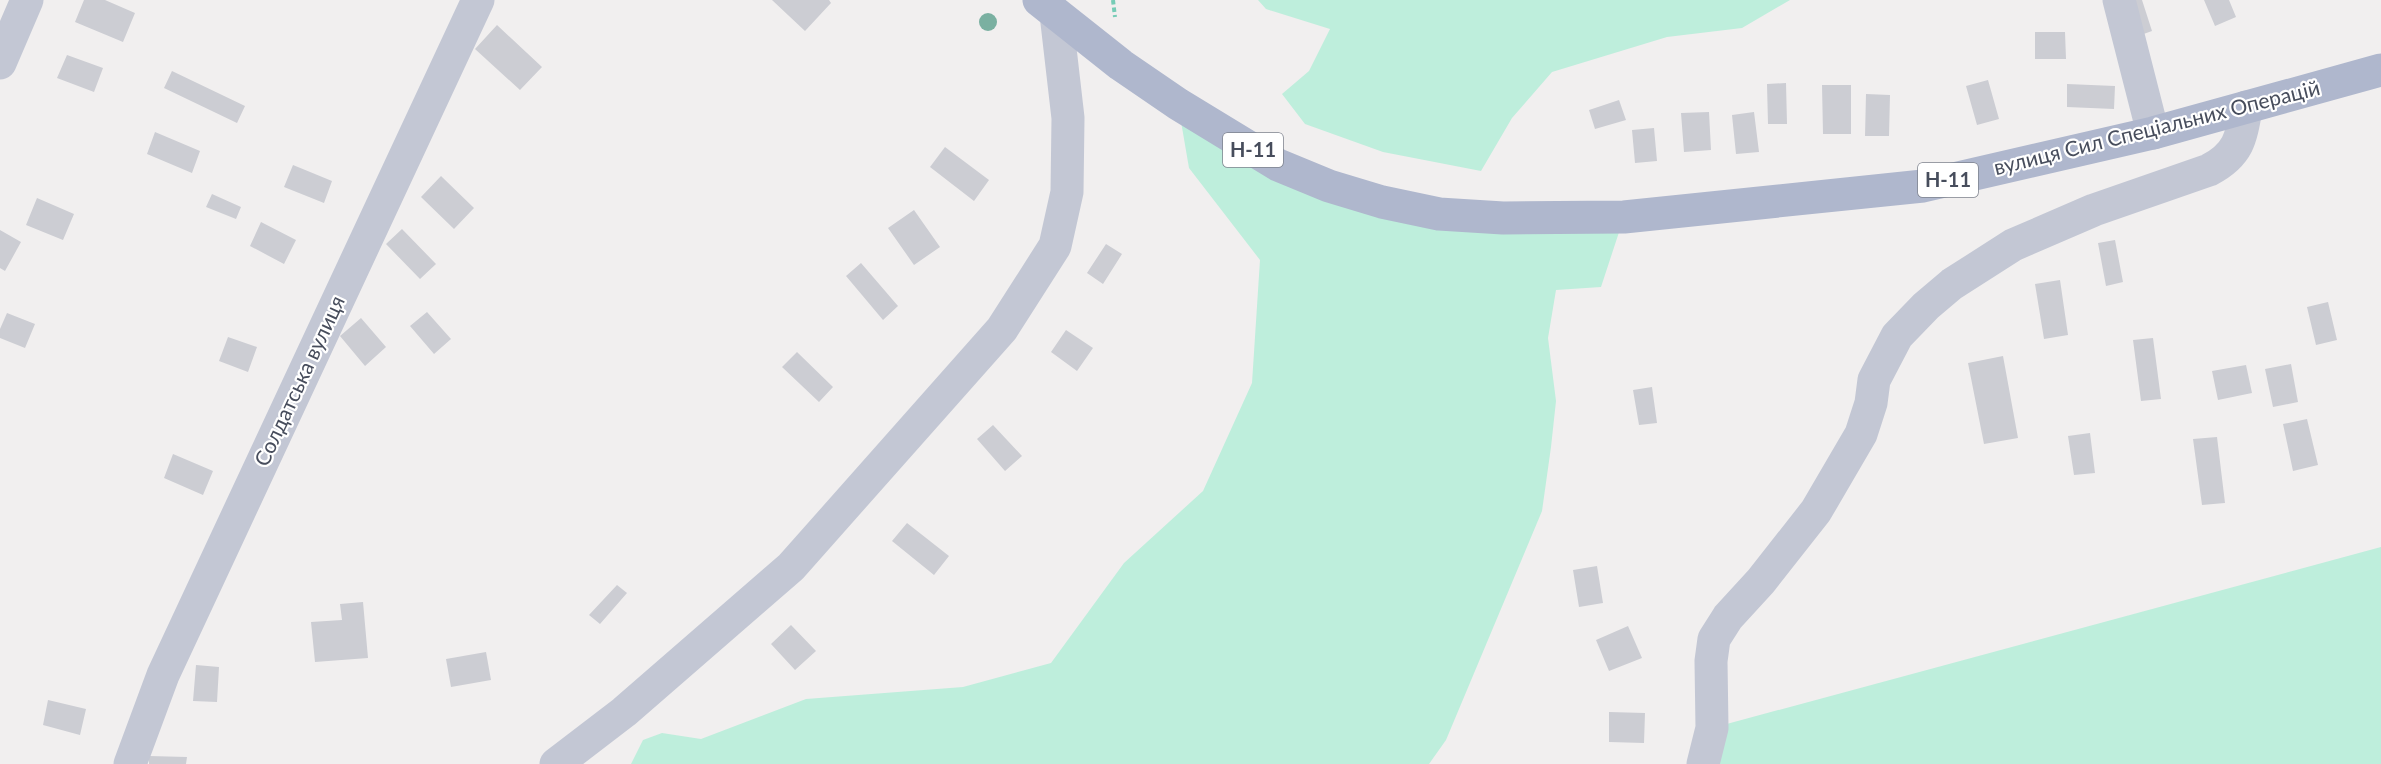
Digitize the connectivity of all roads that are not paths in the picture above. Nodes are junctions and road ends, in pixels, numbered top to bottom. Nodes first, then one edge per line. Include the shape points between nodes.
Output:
1 (27, 0) edge
2 (478, 0) edge
3 (2120, 0) edge
4 (1047, 7) edge
5 (0, 63) edge
6 (2381, 70) edge
7 (2247, 107) junction
8 (2152, 133) junction
9 (130, 764) edge
10 (556, 764) edge
11 (1703, 764) edge

1 - 5 street
2 - 9 street, Солдатська вулиця via 163,675
3 - 8 street
4 - 8 main road, вулиця Сил Спеціальних Операцій / Н-11 via 1178,104 1278,165 1382,202 1439,213 1503,218 1624,218 1923,186
4 - 10 street via 1068,117 1067,192 1055,246 1002,329 791,567 624,712
6 - 7 main road, вулиця Сил Спеціальних Операцій / Н-11
7 - 8 main road, вулиця Сил Спеціальних Операцій / Н-11
7 - 11 street via 2243,133 2225,161 2013,245 1952,284 1897,336 1874,380 1861,434 1816,511 1714,639 1712,728

